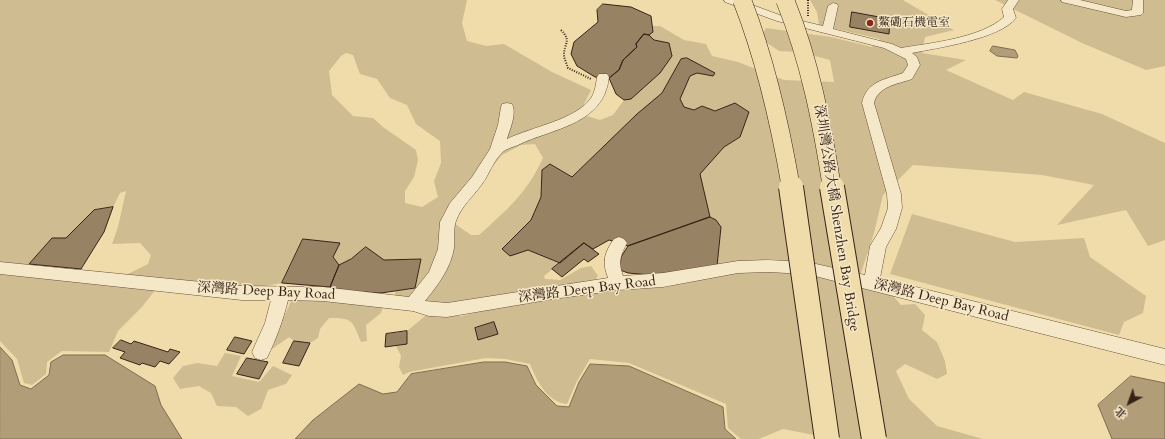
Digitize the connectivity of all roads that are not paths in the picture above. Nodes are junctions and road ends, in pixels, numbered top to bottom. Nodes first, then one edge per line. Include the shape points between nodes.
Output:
1 (729, 0) edge
2 (742, 0) edge
3 (785, 0) edge
4 (1014, 0) edge
5 (1066, 0) edge
6 (1138, 0) edge
7 (833, 6) dead end
8 (827, 31) junction
9 (901, 51) junction
10 (602, 81) road end
11 (507, 107) dead end
12 (497, 149) junction
13 (619, 243) dead end
14 (0, 268) edge
15 (618, 283) junction
16 (871, 283) junction
17 (281, 294) junction
18 (414, 304) junction
19 (261, 352) dead end
20 (1165, 357) edge
21 (827, 439) edge
22 (874, 439) edge

1 - 8 street via 766,14
2 - 21 highway, bridge via 763,59 782,136 795,209
3 - 22 highway, 深圳灣公路大橋 Shenzhen Bay Bridge, bridge via 801,39 816,97
4 - 9 street via 1007,9 1010,18 1007,23 963,39
5 - 6 street via 1126,14 1137,13
7 - 8 street
8 - 9 street
9 - 16 street via 911,57 914,65 908,76 877,87 870,94 868,103 894,194 895,208 888,229 878,246
10 - 12 street via 600,93 592,105 556,125
11 - 12 street via 505,125
12 - 18 street via 477,181 457,203 448,222 446,250 436,275
13 - 15 street via 612,253 610,264
14 - 17 street, 深灣路 Deep Bay Road via 242,293
15 - 16 street, 深灣路 Deep Bay Road via 663,280 738,267 768,266 807,268
15 - 18 street, 深灣路 Deep Bay Road via 447,310 429,309
16 - 20 street, 深灣路 Deep Bay Road
17 - 18 street, 深灣路 Deep Bay Road via 323,294
17 - 19 street via 274,323

